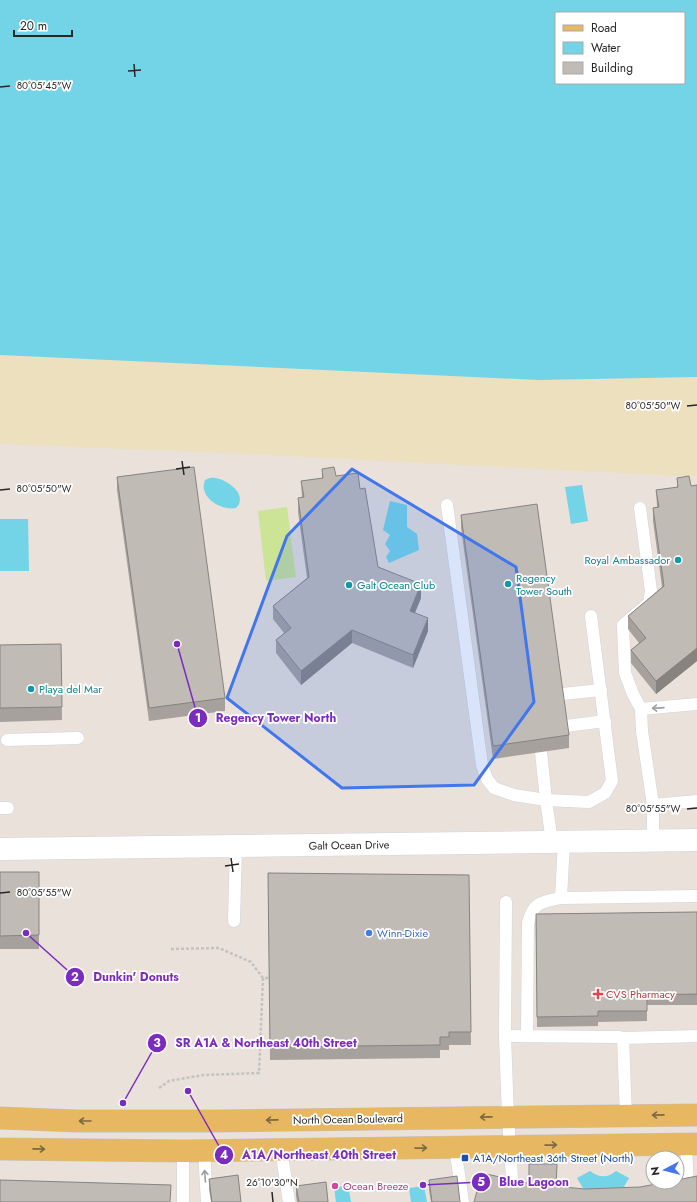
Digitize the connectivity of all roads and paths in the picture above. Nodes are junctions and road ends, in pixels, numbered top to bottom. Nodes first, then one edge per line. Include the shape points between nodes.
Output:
1 (447, 506) dead end
2 (640, 508) dead end
3 (591, 616) dead end
4 (601, 690) junction
5 (562, 694) edge
6 (697, 704) edge
7 (641, 709) junction
8 (604, 721) junction
9 (566, 726) edge
10 (78, 738) dead end
11 (7, 740) dead end
12 (541, 752) edge
13 (546, 800) junction
14 (697, 801) edge
15 (653, 805) junction
16 (697, 840) edge
17 (653, 841) junction
18 (558, 842) junction
19 (236, 846) junction
20 (0, 849) edge
21 (697, 896) edge
22 (561, 898) junction
23 (506, 902) dead end
24 (234, 921) dead end
25 (171, 950) dead end
26 (263, 978) junction
27 (269, 978) edge
28 (506, 1036) junction
29 (527, 1036) junction
30 (697, 1036) edge
31 (623, 1038) junction
32 (159, 1088) dead end
33 (697, 1115) edge
34 (626, 1116) junction
35 (508, 1117) junction
36 (0, 1118) edge
37 (691, 1144) edge
38 (510, 1146) junction
39 (454, 1147) junction
40 (0, 1149) edge
41 (281, 1149) junction
42 (193, 1151) junction
43 (688, 1191) edge
44 (513, 1194) edge
45 (183, 1202) edge
46 (207, 1202) edge
47 (289, 1202) edge
48 (463, 1202) edge

1 - 13 lane via 481,711 486,749 482,765 486,779 494,788 514,795
2 - 7 lane via 651,591 649,603 623,625 625,673
3 - 4 lane
4 - 5 lane
4 - 8 lane
6 -> 7 lane
7 - 15 lane
8 - 9 lane
8 - 13 lane via 612,781 605,793 589,802
10 - 11 lane
12 - 13 lane
13 - 18 lane
14 - 15 lane
15 - 17 lane
16 - 17 street, Galt Ocean Drive
17 - 18 street, Galt Ocean Drive
18 - 19 street, Galt Ocean Drive
18 - 22 lane
19 - 20 street, Galt Ocean Drive
19 - 24 lane
21 - 22 lane
22 - 29 lane via 541,902 531,912 528,923
23 - 28 lane
25 - 26 path via 219,948 251,962
26 - 27 path
26 - 32 path via 259,1072 203,1075 169,1081
28 - 29 lane
28 - 35 lane
29 - 31 lane
30 - 31 lane
31 - 34 lane
33 -> 34 main road, North Ocean Boulevard
34 - 35 main road, North Ocean Boulevard
35 -> 36 main road, North Ocean Boulevard via 186,1121
35 - 38 lane
38 -> 37 main road
37 - 43 lane
38 - 39 main road
38 - 44 lane
41 -> 39 main road
39 - 48 lane
40 -> 42 main road
41 - 42 main road
41 - 47 lane
42 - 45 lane
46 -> 42 lane

